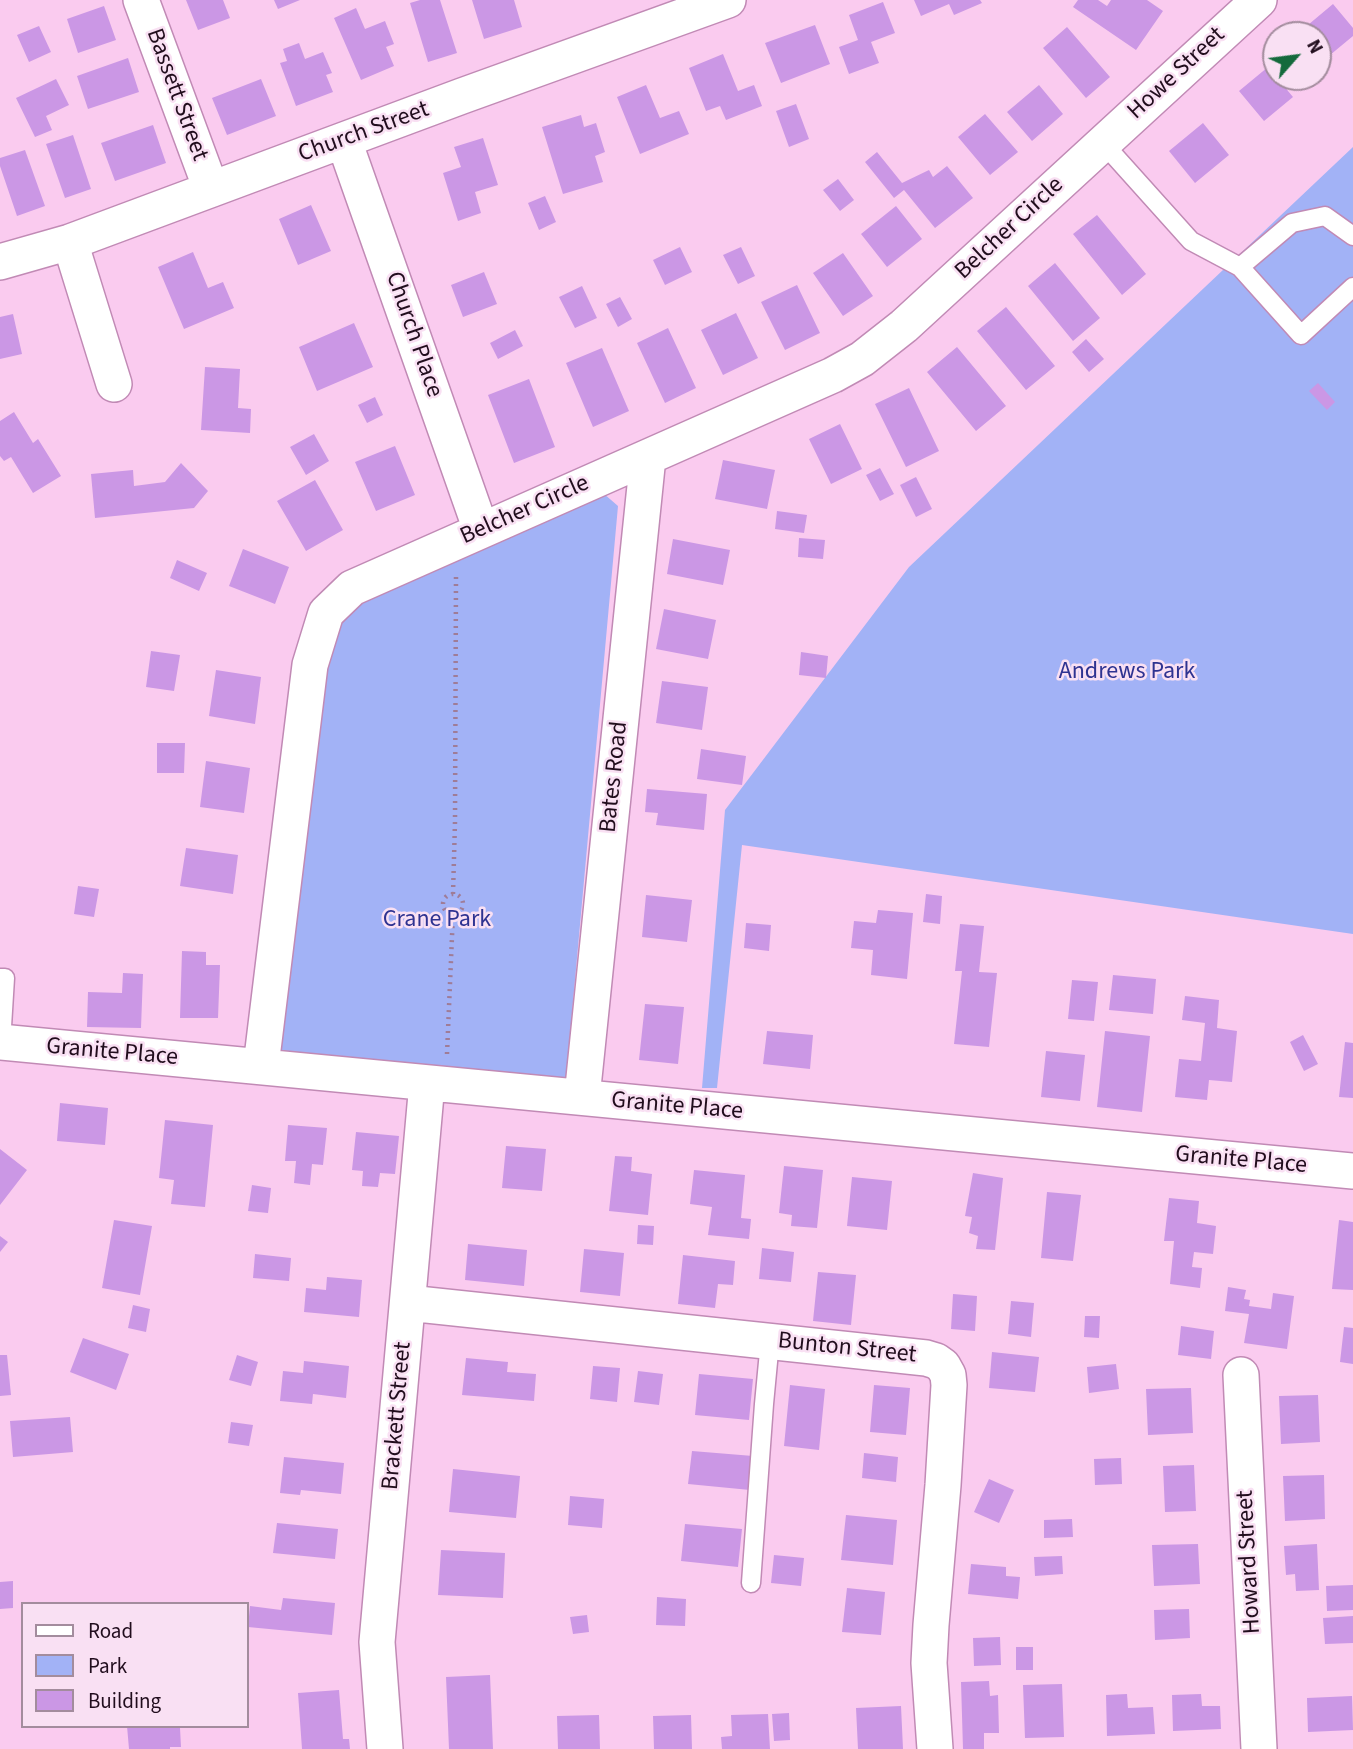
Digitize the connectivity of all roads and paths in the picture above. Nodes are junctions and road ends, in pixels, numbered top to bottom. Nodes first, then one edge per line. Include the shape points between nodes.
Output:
1 (141, 0) edge
2 (728, 0) edge
3 (1259, 0) edge
4 (344, 141) junction
5 (1100, 146) junction
6 (211, 189) junction
7 (1353, 236) edge
8 (70, 242) junction
9 (0, 262) edge
10 (1240, 267) junction
11 (1353, 287) edge
12 (114, 384) dead end
13 (648, 457) junction
14 (469, 535) junction
15 (453, 894) junction
16 (453, 913) junction
17 (0, 978) edge
18 (1, 1043) edge
19 (261, 1066) junction
20 (427, 1083) junction
21 (582, 1097) junction
22 (1353, 1171) edge
23 (408, 1303) junction
24 (771, 1341) junction
25 (1241, 1375) dead end
26 (751, 1583) dead end
27 (385, 1749) edge
28 (935, 1749) edge
29 (1259, 1749) edge

1 - 6 street, Bassett Street
2 - 4 street, Church Street
3 - 5 street, Howe Street
4 - 6 street, Church Street
4 - 14 street, Church Place
5 - 10 lane via 1191,241
5 - 13 street, Belcher Circle via 862,359
6 - 8 street, Church Street
7 - 10 lane via 1325,216 1292,223
8 - 9 street, Church Street
8 - 12 street
10 - 11 lane via 1301,335
13 - 14 street, Belcher Circle
13 - 21 street, Bates Road
14 - 15 path
14 - 19 street, Belcher Circle via 352,588 326,613 310,665
15 - 16 path via 463,905
15 - 16 path via 445,897 443,904
16 - 20 path via 447,1059
17 - 18 lane via 5,978
18 - 19 street, Granite Place
19 - 20 street, Granite Place
20 - 21 street, Granite Place
20 - 23 street, Brackett Street
21 - 22 street, Granite Place
23 - 24 street, Bunton Street
23 - 27 street, Brackett Street via 377,1642
24 - 26 lane
24 - 28 street, Bunton Street via 926,1358 939,1363 948,1375 929,1663
25 - 29 street, Howard Street

